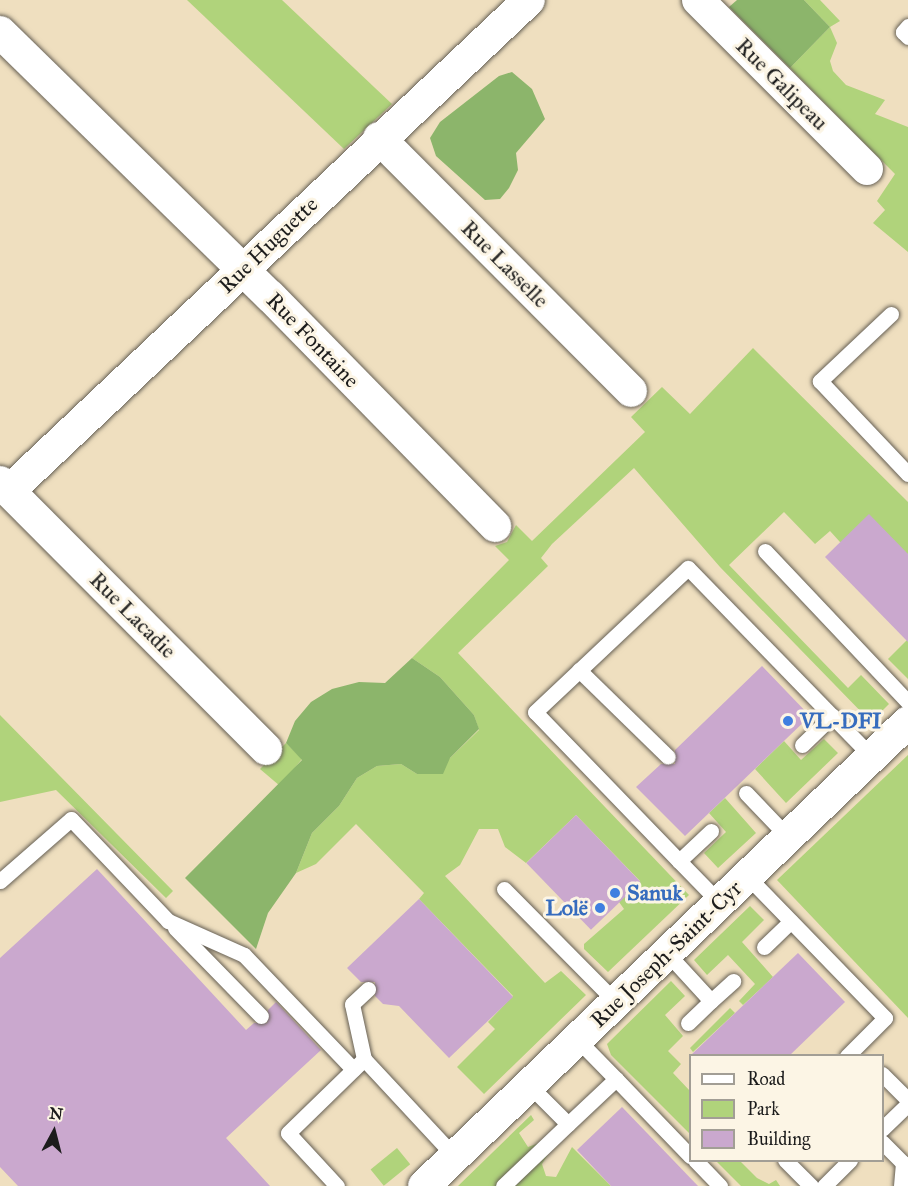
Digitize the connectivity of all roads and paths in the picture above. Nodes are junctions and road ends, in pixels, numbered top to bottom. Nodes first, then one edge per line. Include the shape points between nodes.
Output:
1 (529, 0) edge
2 (698, 0) edge
3 (908, 26) edge
4 (0, 32) edge
5 (908, 37) edge
6 (379, 138) junction
7 (867, 169) dead end
8 (243, 270) junction
9 (891, 314) dead end
10 (632, 391) dead end
11 (908, 474) edge
12 (4, 487) edge
13 (495, 526) dead end
14 (765, 551) dead end
15 (579, 670) junction
16 (908, 702) edge
17 (832, 716) junction
18 (908, 722) edge
19 (802, 745) dead end
20 (266, 748) dead end
21 (668, 757) dead end
22 (872, 757) junction
23 (746, 793) dead end
24 (711, 831) dead end
25 (788, 837) junction
26 (679, 861) junction
27 (747, 876) junction
28 (0, 881) edge
29 (504, 890) dead end
30 (720, 903) junction
31 (168, 921) junction
32 (791, 921) junction
33 (764, 947) dead end
34 (667, 953) junction
35 (733, 981) dead end
36 (368, 989) dead end
37 (711, 1001) junction
38 (616, 1002) junction
39 (261, 1017) dead end
40 (688, 1023) dead end
41 (577, 1039) junction
42 (856, 1053) edge
43 (359, 1064) junction
44 (884, 1076) edge
45 (616, 1079) junction
46 (530, 1085) junction
47 (908, 1100) edge
48 (908, 1104) edge
49 (568, 1124) junction
50 (884, 1127) edge
51 (884, 1144) edge
52 (689, 1155) edge
53 (454, 1156) junction
54 (696, 1162) edge
55 (786, 1162) edge
56 (849, 1162) edge
57 (337, 1186) edge
58 (424, 1186) edge
59 (503, 1186) edge
60 (720, 1186) edge
61 (811, 1186) edge
62 (824, 1186) edge
63 (901, 1186) edge

1 - 6 street, Rue Huguette
2 - 7 street, Rue Galipeau
3 - 5 lane via 903,32
4 - 8 street, Rue Fontaine
6 - 8 street, Rue Huguette
6 - 10 street, Rue Lasselle
8 - 12 street, Rue Huguette
8 - 13 street, Rue Fontaine
9 - 11 lane via 820,381
12 - 20 street, Rue Lacadie
14 - 16 lane
15 - 17 lane via 688,568
15 - 21 lane
15 - 26 lane via 535,712
17 - 19 lane
17 - 22 lane
18 - 22 street, Rue Joseph-Saint-Cyr
22 - 25 street, Rue Joseph-Saint-Cyr
23 - 25 lane
24 - 26 lane
25 - 27 street, Rue Joseph-Saint-Cyr
26 - 30 lane
27 - 30 street, Rue Joseph-Saint-Cyr
27 - 32 lane
28 - 31 lane via 71,819
29 - 38 lane
30 - 34 street, Rue Joseph-Saint-Cyr
31 - 39 lane
31 - 43 lane via 244,956
32 - 33 lane
32 - 42 lane via 885,1018
34 - 37 lane
34 - 38 street, Rue Joseph-Saint-Cyr
35 - 37 lane
36 - 43 lane via 352,1004
37 - 40 lane
38 - 41 street, Rue Joseph-Saint-Cyr
41 - 45 lane
41 - 46 street, Rue Joseph-Saint-Cyr
43 - 53 lane
43 - 57 lane via 288,1133
44 - 47 lane
45 - 49 lane
45 - 52 lane
46 - 49 lane
46 - 53 street, Rue Joseph-Saint-Cyr
48 - 50 lane
49 - 59 lane
51 - 63 lane via 903,1163
53 - 58 street, Rue Joseph-Saint-Cyr
54 - 60 lane
55 - 61 lane
56 - 62 lane

